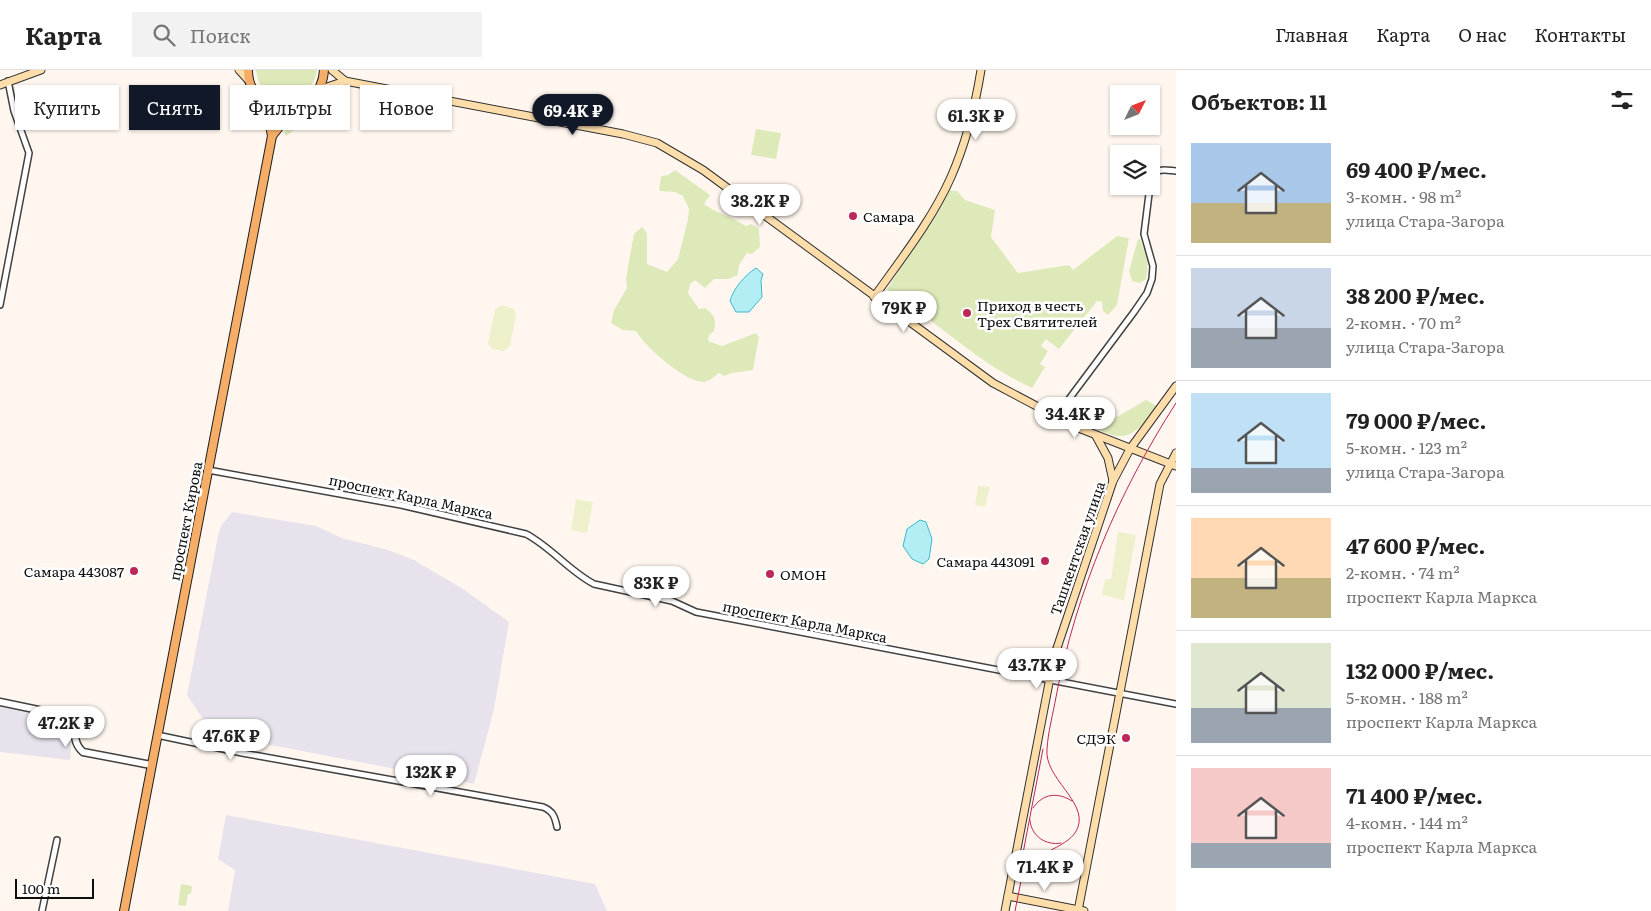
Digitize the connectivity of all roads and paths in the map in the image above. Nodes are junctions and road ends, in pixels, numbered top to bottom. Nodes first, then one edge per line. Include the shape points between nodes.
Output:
1 (41, 70) edge
2 (239, 70) edge
3 (248, 70) edge
4 (324, 70) edge
5 (332, 70) edge
6 (980, 70) edge
7 (8, 81) junction
8 (250, 81) junction
9 (345, 81) junction
10 (0, 85) edge
11 (252, 85) edge
12 (320, 85) edge
13 (333, 85) edge
14 (271, 130) edge
15 (277, 130) edge
16 (272, 136) junction
17 (1160, 170) edge
18 (1176, 171) edge
19 (1149, 195) edge
20 (874, 297) junction
21 (0, 305) edge
22 (1176, 386) edge
23 (1058, 419) junction
24 (1096, 436) junction
25 (1130, 449) junction
26 (1176, 453) edge
27 (1173, 465) edge
28 (208, 470) junction
29 (1113, 481) junction
30 (1049, 681) junction
31 (1121, 694) junction
32 (0, 702) edge
33 (1176, 704) edge
34 (157, 735) junction
35 (152, 765) junction
36 (557, 827) dead end
37 (57, 840) dead end
38 (1008, 896) junction
39 (1080, 910) edge
40 (42, 911) edge
41 (124, 911) edge
42 (1005, 911) edge

1 - 7 main road
2 - 8 main road
3 - 8 main road
4 - 12 main road
5 - 9 main road
6 - 20 main road via 971,120 951,178 928,219
7 - 10 main road
7 - 21 street via 14,111 29,154
8 - 11 main road
9 - 13 main road
9 - 20 main road via 657,143 703,170
14 - 16 main road
15 - 16 main road
16 - 28 main road, проспект Кирова
17 - 18 street
19 - 23 street via 1144,234 1154,266 1152,279 1134,312
20 - 23 main road via 993,383
22 - 25 main road, Ташкентская улица
23 - 24 main road
24 - 25 main road
24 - 29 main road via 1108,458
25 - 27 main road
25 - 29 main road, Ташкентская улица
26 - 27 main road
27 - 31 main road via 1160,484
28 - 30 street, проспект Карла Маркса via 401,505 526,534 594,584 672,601 696,612
28 - 34 main road, проспект Кирова
29 - 30 main road, Ташкентская улица via 1054,657
30 - 31 street, проспект Карла Маркса
30 - 38 main road, Ташкентская улица
31 - 33 street, проспект Карла Маркса
31 - 39 main road
32 - 35 street via 72,717 76,722 75,741 83,752
34 - 35 main road, проспект Кирова
34 - 36 street via 543,808 550,810
35 - 41 main road, проспект Кирова
37 - 40 street
38 - 39 main road
38 - 42 main road, Ташкентская улица

